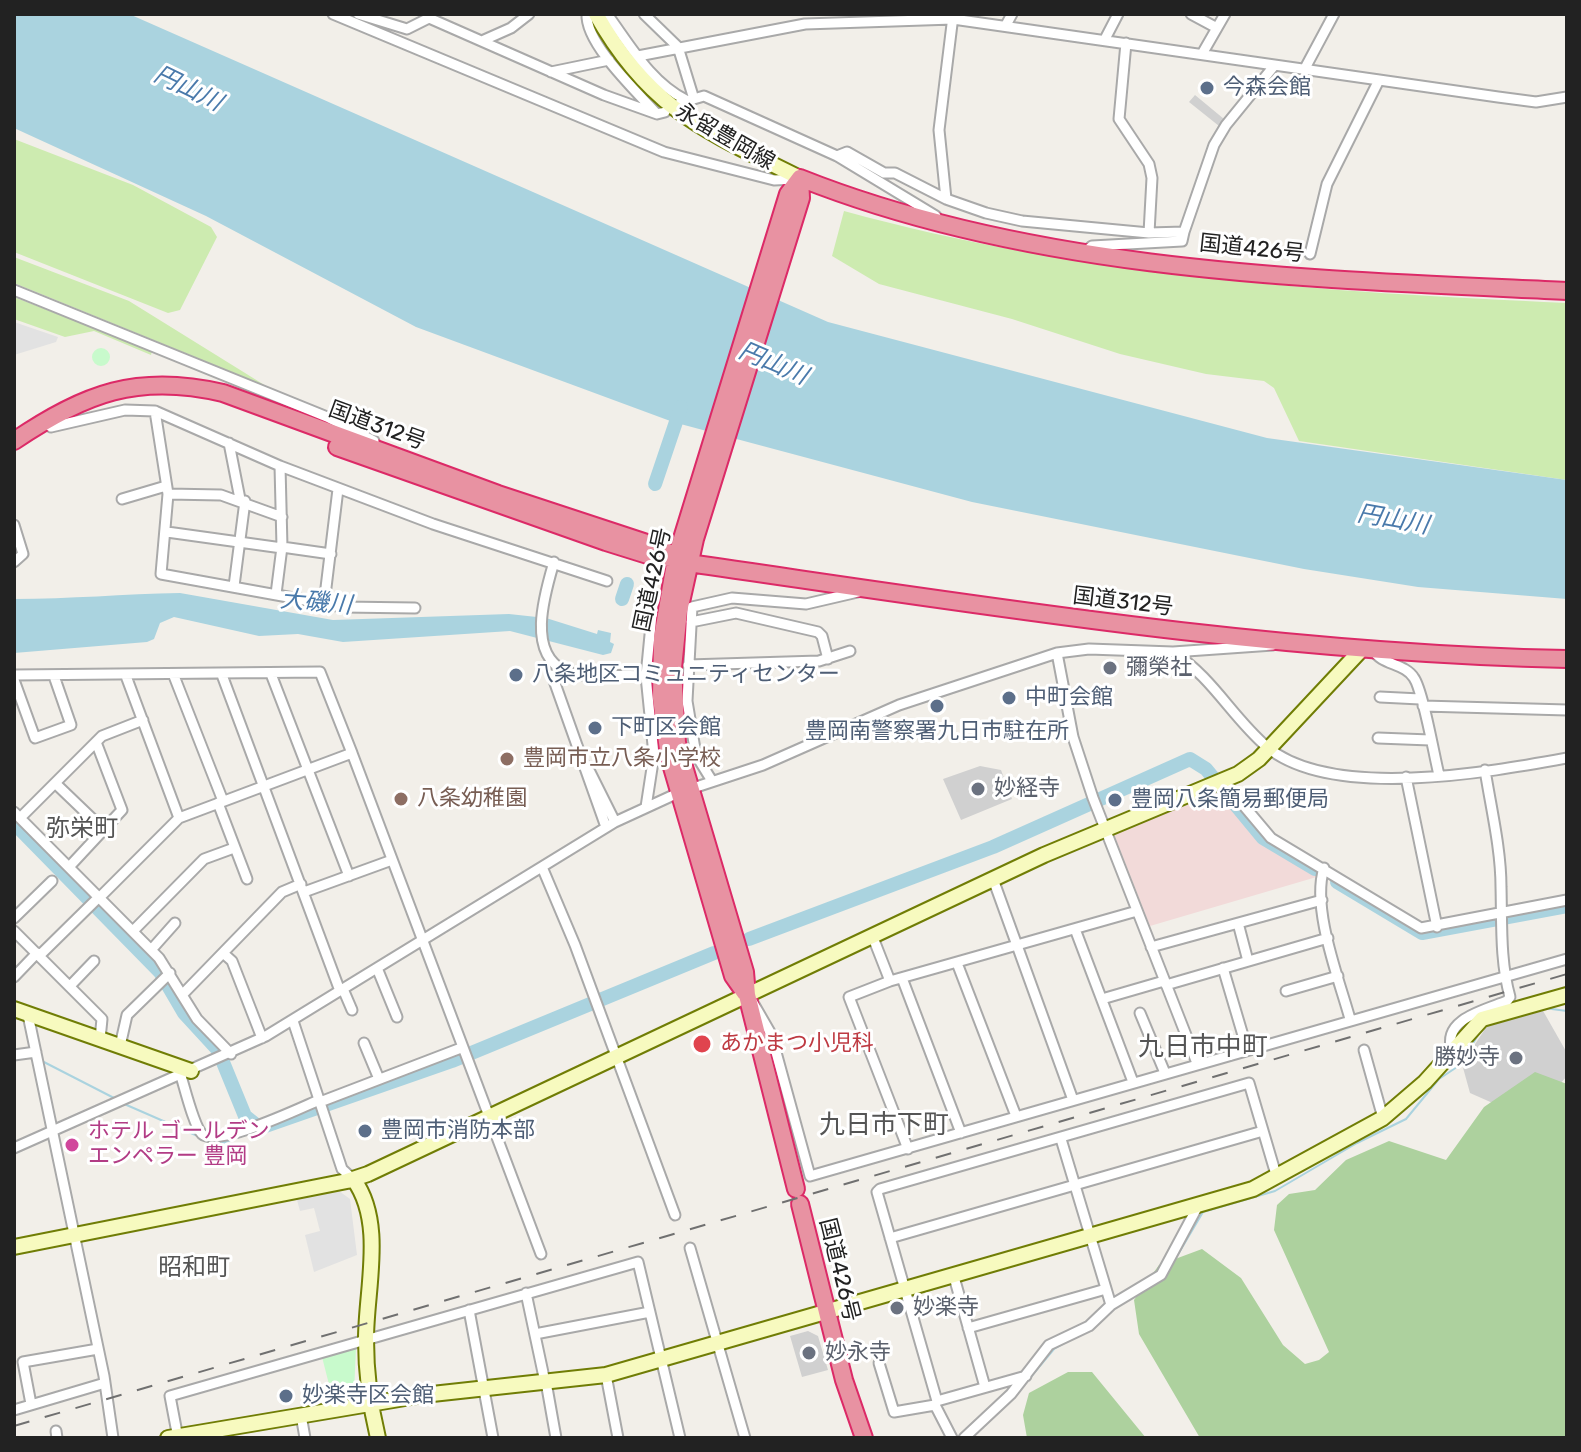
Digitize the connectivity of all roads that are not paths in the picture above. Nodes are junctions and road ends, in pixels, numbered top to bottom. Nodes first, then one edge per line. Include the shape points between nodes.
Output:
1 (333, 14) edge
2 (358, 14) edge
3 (529, 14) edge
4 (587, 14) edge
5 (596, 14) edge
6 (607, 14) edge
7 (644, 14) edge
8 (1012, 14) edge
9 (1118, 14) edge
10 (1191, 14) edge
11 (1225, 14) edge
12 (1334, 14) edge
13 (953, 17) edge
14 (806, 19) edge
15 (1006, 25) junction
16 (1217, 28) junction
17 (1105, 39) junction
18 (484, 40) junction
19 (1126, 43) junction
20 (678, 47) junction
21 (1202, 54) junction
22 (638, 56) junction
23 (609, 60) junction
24 (1274, 66) junction
25 (1304, 70) junction
26 (551, 72) junction
27 (1379, 80) junction
28 (1567, 97) edge
29 (686, 100) junction
30 (837, 156) junction
31 (800, 178) junction
32 (946, 199) junction
33 (953, 227) junction
34 (1184, 232) junction
35 (1149, 233) junction
36 (1085, 252) junction
37 (1310, 254) dead end
38 (14, 290) edge
39 (1567, 291) edge
40 (155, 411) junction
41 (52, 417) junction
42 (14, 441) edge
43 (374, 441) dead end
44 (229, 443) junction
45 (280, 466) junction
46 (338, 489) junction
47 (167, 490) junction
48 (122, 499) dead end
49 (243, 500) junction
50 (282, 517) junction
51 (14, 525) edge
52 (167, 532) junction
53 (240, 543) junction
54 (282, 548) junction
55 (331, 554) junction
56 (683, 560) junction
57 (14, 562) edge
58 (554, 562) junction
59 (607, 581) dead end
60 (234, 586) junction
61 (868, 589) junction
62 (276, 594) junction
63 (669, 603) junction
64 (324, 604) junction
65 (415, 608) dead end
66 (691, 622) junction
67 (1284, 642) junction
68 (1367, 650) junction
69 (850, 651) dead end
70 (1173, 652) junction
71 (1057, 653) junction
72 (828, 659) junction
73 (1567, 659) edge
74 (688, 665) junction
75 (271, 674) junction
76 (222, 675) junction
77 (552, 675) dead end
78 (54, 676) junction
79 (126, 676) junction
80 (174, 676) junction
81 (646, 676) junction
82 (14, 678) edge
83 (1380, 697) dead end
84 (1422, 702) junction
85 (1567, 710) edge
86 (143, 720) junction
87 (1378, 738) dead end
88 (1430, 740) junction
89 (96, 742) junction
90 (1269, 748) junction
91 (352, 753) junction
92 (1567, 758) edge
93 (307, 769) junction
94 (1485, 770) junction
95 (1439, 775) junction
96 (1406, 777) junction
97 (712, 781) junction
98 (55, 783) junction
99 (1218, 783) junction
100 (265, 784) junction
101 (683, 791) junction
102 (221, 802) junction
103 (646, 807) junction
104 (17, 818) edge
105 (179, 818) junction
106 (610, 824) junction
107 (1104, 828) junction
108 (104, 830) junction
109 (234, 848) junction
110 (392, 860) junction
111 (69, 867) junction
112 (542, 867) junction
113 (1323, 872) junction
114 (349, 876) junction
115 (247, 879) dead end
116 (993, 879) junction
117 (52, 881) dead end
118 (303, 888) junction
119 (96, 900) junction
120 (1322, 900) junction
121 (1567, 900) edge
122 (1137, 911) junction
123 (1500, 917) junction
124 (14, 918) edge
125 (175, 923) dead end
126 (1238, 923) junction
127 (1437, 927) junction
128 (1075, 929) junction
129 (14, 931) edge
130 (133, 931) junction
131 (872, 935) junction
132 (1328, 938) junction
133 (422, 941) junction
134 (1015, 946) junction
135 (1151, 947) junction
136 (151, 950) junction
137 (223, 953) junction
138 (38, 954) junction
139 (1567, 959) edge
140 (94, 961) dead end
141 (1248, 961) junction
142 (957, 963) junction
143 (377, 968) junction
144 (1223, 968) junction
145 (1338, 976) junction
146 (14, 977) edge
147 (166, 977) junction
148 (902, 978) junction
149 (1504, 978) junction
150 (890, 981) junction
151 (1165, 983) junction
152 (70, 986) junction
153 (342, 990) junction
154 (1286, 991) dead end
155 (182, 995) junction
156 (747, 995) junction
157 (1567, 995) edge
158 (1102, 999) junction
159 (352, 1010) dead end
160 (21, 1012) edge
161 (1140, 1013) dead end
162 (397, 1017) dead end
163 (1350, 1019) junction
164 (293, 1021) junction
165 (262, 1038) junction
166 (100, 1039) junction
167 (364, 1043) dead end
168 (120, 1046) junction
169 (461, 1048) junction
170 (1247, 1049) junction
171 (1364, 1050) dead end
172 (1452, 1050) junction
173 (36, 1052) junction
174 (231, 1054) junction
175 (14, 1055) edge
176 (615, 1057) junction
177 (1197, 1063) junction
178 (1165, 1073) junction
179 (186, 1074) junction
180 (379, 1079) junction
181 (1133, 1082) junction
182 (1073, 1100) junction
183 (319, 1101) junction
184 (488, 1116) junction
185 (1016, 1116) junction
186 (1383, 1118) junction
187 (1263, 1131) junction
188 (51, 1132) junction
189 (961, 1133) junction
190 (1061, 1139) junction
191 (14, 1148) edge
192 (908, 1149) junction
193 (1277, 1178) junction
194 (354, 1180) junction
195 (1076, 1184) junction
196 (1199, 1204) junction
197 (675, 1215) dead end
198 (1091, 1235) junction
199 (72, 1236) junction
200 (890, 1238) junction
201 (14, 1247) edge
202 (690, 1248) dead end
203 (541, 1254) dead end
204 (954, 1277) junction
205 (1106, 1289) junction
206 (906, 1292) junction
207 (526, 1293) junction
208 (1111, 1305) junction
209 (469, 1310) junction
210 (650, 1312) junction
211 (826, 1313) junction
212 (968, 1328) junction
213 (535, 1334) junction
214 (366, 1339) junction
215 (717, 1346) junction
216 (98, 1349) junction
217 (662, 1362) junction
218 (879, 1363) dead end
219 (606, 1375) junction
220 (1027, 1376) junction
221 (545, 1382) junction
222 (105, 1383) junction
223 (985, 1387) junction
224 (484, 1388) junction
225 (369, 1403) junction
226 (936, 1403) junction
227 (31, 1404) junction
228 (14, 1410) edge
229 (301, 1415) junction
230 (240, 1432) edge
231 (175, 1437) edge
232 (113, 1438) edge
233 (305, 1438) edge
234 (378, 1438) edge
235 (493, 1438) edge
236 (556, 1438) edge
237 (618, 1438) edge
238 (680, 1438) edge
239 (745, 1438) edge
240 (864, 1438) edge
241 (952, 1438) edge
242 (964, 1438) edge

1 - 31 street via 664,152 774,180
2 - 18 street via 407,29 429,18
3 - 18 street
4 - 23 street
5 - 31 street, 永留豊岡線 via 658,98 711,134
6 - 22 street
7 - 20 street
8 - 15 street
9 - 17 street
10 - 16 street
11 - 16 street
12 - 25 street
13 - 14 street
13 - 15 street
13 - 32 street via 939,130
14 - 20 street
15 - 17 street
16 - 21 street
17 - 19 street
18 - 26 street
19 - 21 street
19 - 35 street via 1119,119 1149,164
20 - 22 street
20 - 29 street
21 - 24 street
22 - 29 street via 668,91
23 - 26 street
23 - 26 street via 661,113
24 - 25 street
24 - 34 street via 1214,145
25 - 27 street
27 - 28 street via 1536,102
27 - 37 street via 1327,184
29 - 30 street via 704,96
30 - 32 street via 847,152
30 - 33 street
31 - 33 highway, 国道426号 via 912,219
31 - 56 highway, 国道426号
32 - 35 street via 1022,221
33 - 36 highway, 国道426号 via 983,237
34 - 35 street
34 - 36 street via 1182,241 1092,246
36 - 39 highway, 国道426号 via 1310,276
38 - 43 street
40 - 41 street via 125,410 51,427
40 - 44 street
40 - 47 street
41 - 42 highway, 国道312号
41 - 56 highway, 国道312号 via 111,391 185,384 656,546
44 - 45 street
44 - 49 street
45 - 46 street
45 - 50 street
46 - 55 street
46 - 58 street
47 - 48 street
47 - 49 street
47 - 52 street
49 - 50 street
49 - 53 street
50 - 54 street
51 - 57 street via 23,554
52 - 53 street
52 - 60 street via 161,574
53 - 54 street
53 - 60 street
54 - 55 street
54 - 62 street
55 - 64 street
56 - 61 highway, 国道312号
56 - 63 highway, 国道426号
58 - 59 street
58 - 81 street via 542,613 543,645 567,672
60 - 62 street
61 - 63 street via 806,604 732,598
61 - 67 highway, 国道312号
62 - 64 street
63 - 66 street
63 - 81 street
63 - 101 highway, 国道426号 via 661,698
64 - 65 street
66 - 72 street via 726,612 818,632
66 - 74 street
67 - 68 highway, 国道312号
67 - 70 street via 1263,648
68 - 73 highway, 国道312号
68 - 84 street via 1412,674
68 - 90 street
69 - 72 street
70 - 71 street
70 - 90 street via 1200,670 1237,720
71 - 97 street via 899,705 802,749
71 - 107 street via 1073,737
72 - 74 street
74 - 97 street via 692,739
75 - 76 street
75 - 91 street via 320,672
75 - 93 street
76 - 80 street
76 - 100 street
77 - 106 street
78 - 79 street
78 - 82 street
78 - 82 street via 71,725 35,738
79 - 80 street
79 - 86 street
80 - 102 street
81 - 103 street via 654,755
83 - 84 street
84 - 85 street
84 - 88 street
86 - 89 street
86 - 105 street
87 - 88 street
88 - 95 street
89 - 98 street
89 - 108 street via 122,810
90 - 96 street via 1318,771 1371,779
90 - 99 street
91 - 93 street
91 - 110 street
92 - 94 street
93 - 100 street
93 - 114 street
94 - 95 street
94 - 123 street via 1501,885
95 - 96 street
96 - 127 street
97 - 101 street
98 - 104 street
98 - 108 street
99 - 107 street
99 - 113 street via 1260,829
100 - 102 street
100 - 118 street
101 - 103 street
101 - 156 highway, 国道426号 via 733,976
102 - 105 street
102 - 109 street
103 - 106 street
104 - 111 street
105 - 119 street
106 - 112 street
107 - 116 street
107 - 122 street
108 - 111 street
109 - 115 street
109 - 130 street via 204,859
110 - 114 street
110 - 133 street
111 - 119 street
112 - 133 street
112 - 176 street
113 - 120 street
113 - 127 street via 1408,922
114 - 118 street
116 - 131 street
116 - 134 street
117 - 124 street
118 - 137 street via 282,892
118 - 153 street
119 - 130 street
119 - 138 street
120 - 126 street
120 - 132 street
121 - 123 street
122 - 128 street
122 - 135 street
123 - 127 street
123 - 149 street
125 - 136 street
126 - 135 street
126 - 141 street
128 - 134 street
128 - 158 street
129 - 138 street
130 - 136 street
131 - 150 street
131 - 156 street
132 - 141 street
132 - 145 street
133 - 143 street
133 - 169 street
134 - 142 street
134 - 182 street
135 - 151 street
136 - 147 street
137 - 155 street
137 - 165 street via 232,961
138 - 146 street
138 - 152 street
139 - 149 street
140 - 152 street
141 - 144 street
142 - 148 street
142 - 185 street
143 - 153 street
143 - 162 street
144 - 151 street
144 - 170 street
145 - 154 street
145 - 163 street
147 - 155 street
147 - 168 street via 127,1015
148 - 150 street
148 - 189 street
149 - 163 street
149 - 172 street via 1507,1001 1452,1029
150 - 192 street via 849,997
151 - 158 street
151 - 177 street
152 - 166 street via 102,1019
153 - 159 street
153 - 164 street
155 - 174 street
156 - 176 street
156 - 192 street via 771,1034 810,1176
156 - 211 highway, 国道426号
157 - 172 street via 1482,1019
158 - 181 street
160 - 166 street
160 - 173 street
161 - 178 street
163 - 170 street
164 - 165 street
164 - 183 street
165 - 174 street
166 - 168 street
167 - 180 street
168 - 179 street
169 - 180 street
169 - 184 street
170 - 177 street
171 - 186 street
172 - 186 street
173 - 175 street
173 - 188 street
174 - 179 street
176 - 184 street
176 - 197 street
177 - 178 street
178 - 181 street
179 - 183 street via 203,1135 221,1138
179 - 188 street
180 - 183 street
181 - 182 street
182 - 185 street
183 - 194 street via 342,1169
184 - 194 street
184 - 203 street
185 - 189 street
186 - 193 street
187 - 190 street via 1249,1083
187 - 193 street
187 - 195 street
188 - 191 street
188 - 199 street
189 - 192 street
190 - 195 street
190 - 200 street via 880,1189
193 - 196 street
194 - 199 street
194 - 214 street via 368,1207
195 - 198 street
195 - 200 street
196 - 198 street
196 - 208 street via 1161,1275
198 - 204 street
198 - 205 street
199 - 201 street
199 - 216 street
200 - 206 street
202 - 215 street
204 - 206 street
204 - 212 street
205 - 208 street
205 - 212 street
206 - 211 street
206 - 226 street
207 - 209 street
207 - 210 street via 638,1262
207 - 213 street
208 - 220 street via 1089,1326 1049,1345
209 - 214 street
209 - 224 street
210 - 213 street
210 - 217 street
211 - 215 street
211 - 240 highway, 国道426号
212 - 223 street
213 - 221 street
214 - 225 street
214 - 231 street via 170,1396
215 - 217 street
215 - 239 street
216 - 222 street
216 - 227 street via 23,1362
217 - 219 street
217 - 238 street
218 - 226 street via 894,1412
219 - 221 street
219 - 237 street
220 - 223 street
220 - 242 street
221 - 224 street
221 - 236 street
222 - 227 street
222 - 232 street
223 - 226 street
224 - 225 street
224 - 235 street
225 - 229 street
225 - 234 street
226 - 241 street
227 - 228 street
229 - 230 street
229 - 233 street
230 - 231 street

